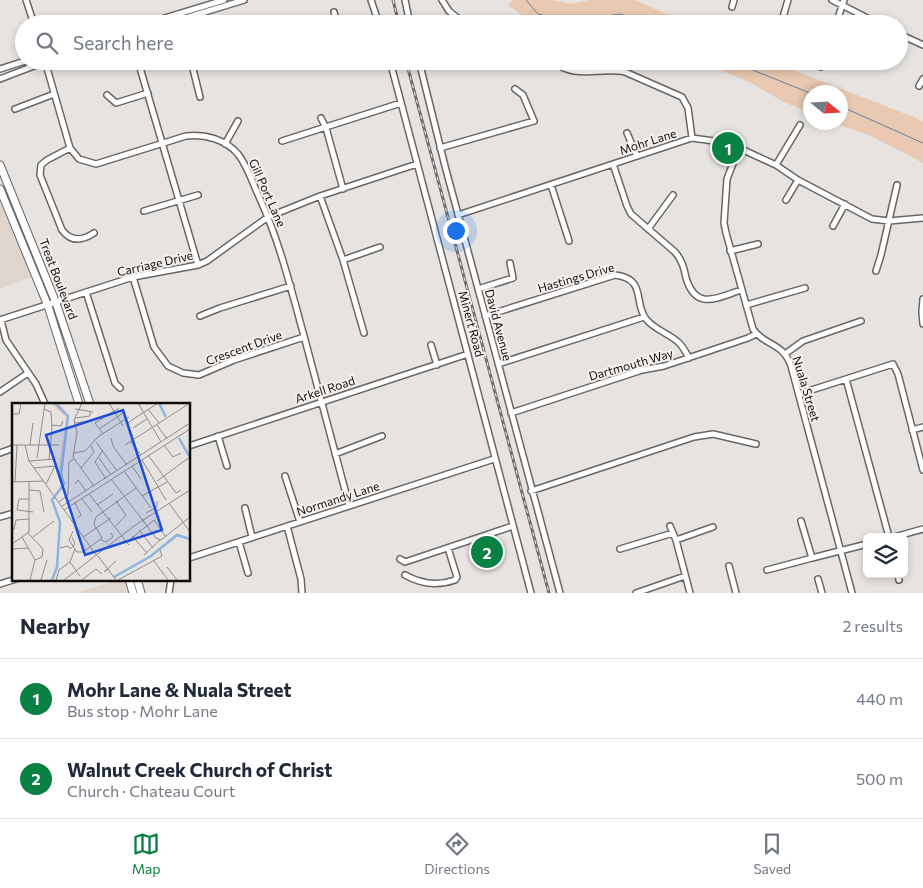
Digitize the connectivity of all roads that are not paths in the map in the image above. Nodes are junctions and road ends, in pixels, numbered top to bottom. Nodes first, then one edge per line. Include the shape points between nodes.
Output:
1 (26, 0) edge
2 (224, 0) edge
3 (244, 0) edge
4 (372, 0) edge
5 (405, 0) edge
6 (442, 0) edge
7 (734, 0) edge
8 (788, 0) edge
9 (832, 0) edge
10 (843, 3) edge
11 (732, 7) dead end
12 (334, 12) dead end
13 (31, 15) edge
14 (175, 15) edge
15 (200, 15) edge
16 (335, 15) edge
17 (376, 15) edge
18 (408, 15) edge
19 (454, 15) edge
20 (784, 15) edge
21 (839, 15) edge
22 (864, 15) edge
23 (908, 38) edge
24 (923, 45) edge
25 (15, 64) edge
26 (0, 69) edge
27 (23, 70) edge
28 (48, 70) edge
29 (141, 70) edge
30 (193, 70) edge
31 (392, 70) edge
32 (421, 70) edge
33 (569, 70) edge
34 (616, 70) edge
35 (616, 70) edge
36 (0, 79) edge
37 (923, 79) edge
38 (919, 86) dead end
39 (515, 89) dead end
40 (148, 93) junction
41 (54, 94) junction
42 (107, 95) dead end
43 (200, 97) dead end
44 (401, 103) junction
45 (15, 109) dead end
46 (321, 118) dead end
47 (238, 121) dead end
48 (800, 125) dead end
49 (326, 128) junction
50 (627, 133) dead end
51 (692, 138) junction
52 (282, 141) dead end
53 (161, 144) junction
54 (225, 144) junction
55 (70, 148) junction
56 (440, 148) junction
57 (739, 148) junction
58 (637, 156) junction
59 (0, 164) edge
60 (417, 164) junction
61 (613, 164) junction
62 (776, 165) junction
63 (798, 180) junction
64 (551, 185) junction
65 (897, 185) dead end
66 (0, 189) edge
67 (343, 189) junction
68 (198, 195) dead end
69 (674, 195) dead end
70 (320, 196) junction
71 (786, 200) dead end
72 (178, 202) junction
73 (845, 204) junction
74 (144, 211) dead end
75 (458, 215) junction
76 (268, 216) junction
77 (923, 218) edge
78 (889, 221) junction
79 (833, 226) dead end
80 (648, 229) junction
81 (94, 233) dead end
82 (569, 241) dead end
83 (758, 244) dead end
84 (380, 247) dead end
85 (730, 251) junction
86 (343, 260) junction
87 (510, 263) dead end
88 (198, 265) junction
89 (876, 271) dead end
90 (133, 277) junction
91 (291, 286) junction
92 (806, 288) dead end
93 (478, 289) junction
94 (741, 290) junction
95 (86, 292) junction
96 (923, 300) edge
97 (56, 303) junction
98 (746, 305) junction
99 (48, 306) junction
100 (200, 316) dead end
101 (485, 316) junction
102 (644, 317) junction
103 (0, 320) edge
104 (861, 321) dead end
105 (923, 324) edge
106 (364, 333) dead end
107 (756, 334) junction
108 (304, 337) junction
109 (431, 345) dead end
110 (468, 354) junction
111 (785, 354) junction
112 (689, 358) junction
113 (437, 364) junction
114 (498, 364) junction
115 (28, 373) junction
116 (846, 379) junction
117 (120, 388) dead end
118 (0, 392) edge
119 (799, 394) junction
120 (322, 401) junction
121 (45, 403) edge
122 (79, 403) edge
123 (90, 403) edge
124 (511, 413) junction
125 (923, 427) edge
126 (912, 430) junction
127 (218, 436) junction
128 (382, 436) dead end
129 (756, 444) dead end
130 (190, 446) edge
131 (12, 449) edge
132 (0, 453) edge
133 (335, 454) junction
134 (494, 459) junction
135 (227, 466) dead end
136 (923, 470) edge
137 (285, 476) dead end
138 (531, 491) junction
139 (349, 505) junction
140 (245, 508) dead end
141 (12, 514) edge
142 (0, 518) edge
143 (802, 521) dead end
144 (300, 522) junction
145 (286, 526) junction
146 (512, 526) junction
147 (670, 526) dead end
148 (713, 527) dead end
149 (923, 528) edge
150 (673, 532) junction
151 (888, 533) edge
152 (907, 533) edge
153 (252, 537) junction
154 (676, 540) junction
155 (239, 542) junction
156 (863, 545) edge
157 (448, 548) junction
158 (620, 549) dead end
159 (841, 551) junction
160 (190, 558) edge
161 (812, 558) junction
162 (400, 559) dead end
163 (729, 566) dead end
164 (767, 570) dead end
165 (248, 573) dead end
166 (406, 575) dead end
167 (685, 576) junction
168 (818, 579) dead end
169 (13, 580) edge
170 (128, 580) edge
171 (138, 580) edge
172 (171, 580) edge
173 (0, 584) edge
174 (133, 593) edge
175 (141, 593) edge
176 (170, 593) edge
177 (302, 593) edge
178 (531, 593) edge
179 (560, 593) edge
180 (636, 593) edge
181 (690, 593) edge
182 (736, 593) edge
183 (822, 593) edge
184 (852, 593) edge

1 - 13 street
2 - 14 street
3 - 15 street
4 - 17 street
5 - 18 street
6 - 19 street
7 - 11 street
8 - 20 street
9 - 10 street
10 - 21 street
10 - 22 street
12 - 16 street
23 - 24 street
25 - 26 street
27 - 36 street
28 - 41 street
29 - 40 street
30 - 43 street
31 - 44 street, Minert Road
32 - 56 street, David Avenue
33 - 34 street
35 - 51 street via 682,97 688,108
37 - 38 street
39 - 56 street via 523,95 534,120
40 - 42 street via 116,104
40 - 53 street
41 - 45 street
41 - 55 street
44 - 49 street
44 - 60 street, Minert Road
46 - 49 street
47 - 54 street
48 - 62 street
49 - 52 street
49 - 67 street
50 - 58 street
51 - 57 street, Mohr Lane
51 - 58 street, Mohr Lane
53 - 54 street, Gill Port Lane via 196,135
53 - 55 street, Gill Port Lane via 96,164 79,159
53 - 72 street
54 - 76 street, Gill Port Lane via 241,159
55 - 81 street via 47,160 40,175 66,236 77,240
56 - 75 street, David Avenue
57 - 62 street, Mohr Lane
57 - 85 street via 727,179 724,223
58 - 61 street, Mohr Lane
59 - 97 main road, Treat Boulevard
60 - 67 street, Carriage Drive
60 - 110 street, Minert Road
61 - 64 street, Mohr Lane
61 - 80 street via 626,206
62 - 63 street, Mohr Lane
63 - 71 street
63 - 73 street, Mohr Lane
64 - 75 street, Mohr Lane
64 - 82 street
65 - 78 street
66 - 99 main road, Treat Boulevard
67 - 70 street, Carriage Drive
68 - 72 street
69 - 80 street
70 - 76 street, Carriage Drive
70 - 86 street
72 - 74 street
72 - 88 street
73 - 78 street, Mohr Lane via 872,218
73 - 79 street
75 - 93 street, David Avenue
76 - 88 street, Carriage Drive
76 - 91 street, Gill Port Lane
77 - 78 street, Mohr Lane
78 - 89 street
80 - 94 street via 681,260 695,296 714,299
83 - 85 street
84 - 86 street
85 - 94 street
86 - 106 street
87 - 93 street via 513,278
88 - 90 street, Carriage Drive
90 - 95 street, Carriage Drive
90 - 108 street, Crescent Drive via 154,346 168,366 183,373 199,375
91 - 100 street
91 - 108 street, Gill Port Lane
92 - 98 street
93 - 101 street, David Avenue
94 - 98 street
95 - 97 street, Carriage Drive
95 - 117 street via 115,383
96 - 105 street
97 - 99 street, Carriage Drive
97 - 123 main road, Treat Boulevard
98 - 107 street
99 - 103 street, Carriage Drive
99 - 122 main road, Treat Boulevard
101 - 102 street, Hastings Drive via 615,275 624,276 637,289
101 - 114 street, David Avenue
102 - 112 street via 655,328 679,342
102 - 114 street
103 - 115 street via 6,340
104 - 111 street via 802,341
107 - 111 street, Nuala Street
107 - 112 street, Dartmouth Way
108 - 120 street, Gill Port Lane
109 - 113 street
110 - 113 street, Arkell Road
110 - 134 street, Minert Road
111 - 119 street, Nuala Street
112 - 124 street, Dartmouth Way
113 - 120 street, Arkell Road
114 - 124 street, David Avenue
115 - 118 street
115 - 121 street
116 - 119 street
116 - 126 street via 893,364
116 - 151 street
119 - 159 street, Nuala Street
120 - 127 street, Arkell Road
120 - 133 street, Gill Port Lane
124 - 138 street, David Avenue
125 - 126 street
126 - 136 street
127 - 130 street, Arkell Road
127 - 135 street
128 - 133 street
129 - 138 street via 713,434 694,437
131 - 132 street
133 - 139 street, Gill Port Lane
134 - 139 street, Normandy Lane
134 - 146 street, Minert Road
137 - 144 street
138 - 179 street, David Avenue
139 - 144 street, Normandy Lane
140 - 153 street
141 - 142 street
143 - 161 street
144 - 145 street, Normandy Lane
145 - 153 street, Normandy Lane
145 - 177 street
146 - 157 street
146 - 178 street, Minert Road
147 - 150 street
148 - 154 street
149 - 152 street
150 - 154 street
150 - 158 street
153 - 155 street, Normandy Lane
154 - 167 street
155 - 160 street, Normandy Lane
155 - 165 street
156 - 159 street
157 - 162 street via 405,562
157 - 166 street via 457,577 455,580 431,584
159 - 161 street
159 - 184 street, Nuala Street
161 - 164 street
163 - 182 street
167 - 180 street
167 - 181 street
168 - 183 street
169 - 173 street
170 - 174 main road
171 - 175 main road
172 - 176 street

